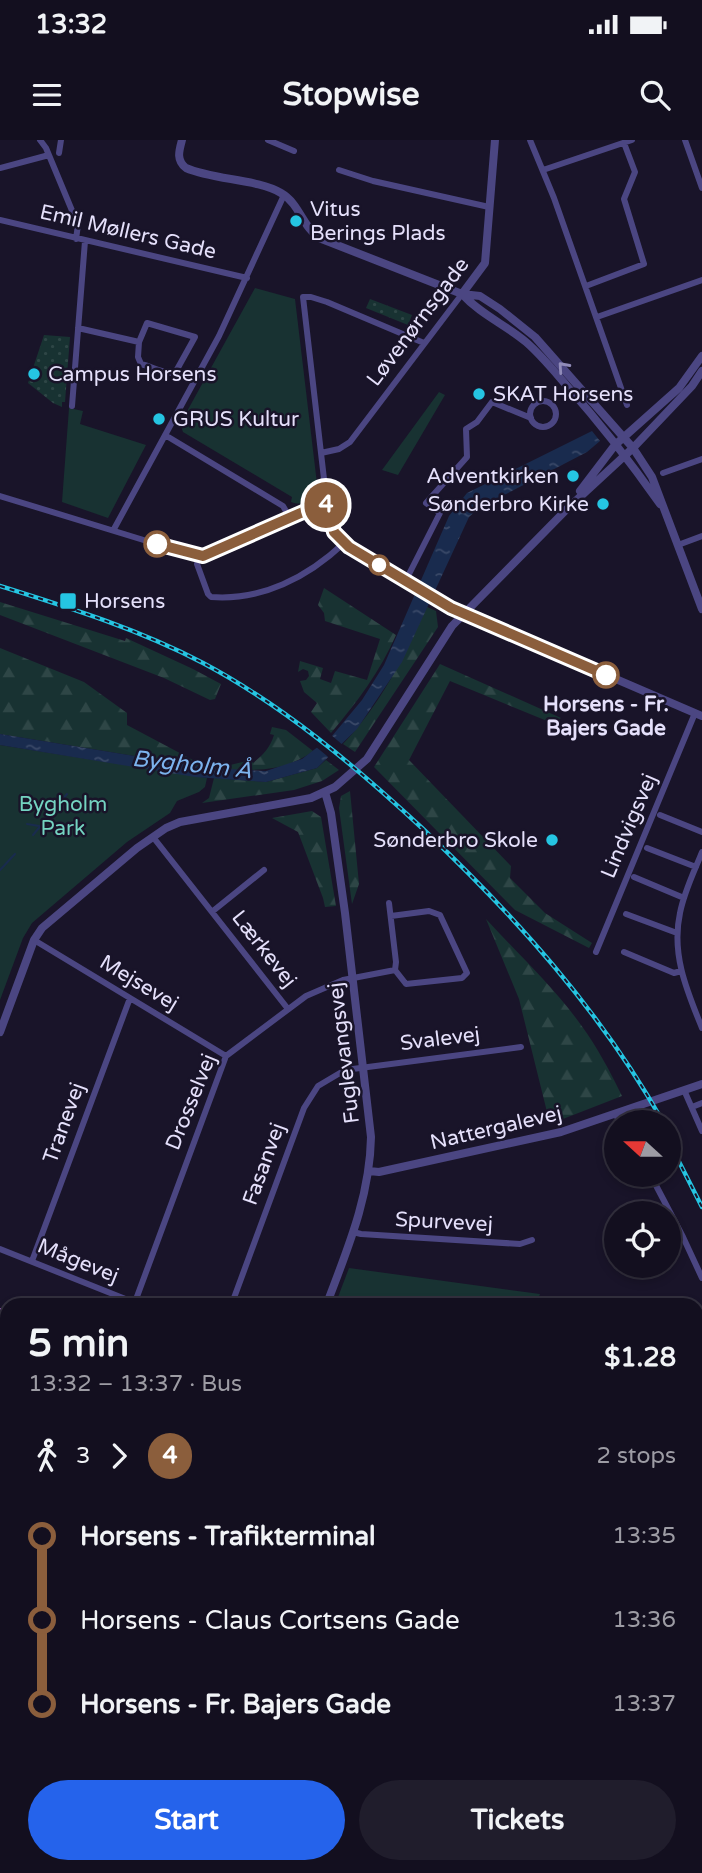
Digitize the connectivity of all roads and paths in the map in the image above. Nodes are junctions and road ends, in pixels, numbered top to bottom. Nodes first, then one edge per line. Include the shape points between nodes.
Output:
1 (40, 140) edge
2 (61, 140) edge
3 (182, 140) edge
4 (268, 140) edge
5 (495, 140) edge
6 (530, 140) edge
7 (632, 140) edge
8 (685, 140) edge
9 (624, 143) junction
10 (294, 151) dead end
11 (59, 153) dead end
12 (49, 156) junction
13 (0, 168) edge
14 (339, 170) dead end
15 (543, 170) junction
16 (700, 177) edge
17 (702, 188) edge
18 (284, 195) junction
19 (489, 206) junction
20 (0, 220) edge
21 (76, 239) junction
22 (85, 241) junction
23 (247, 278) junction
24 (702, 280) edge
25 (586, 286) junction
26 (462, 294) junction
27 (597, 317) junction
28 (78, 328) junction
29 (139, 342) junction
30 (424, 343) junction
31 (702, 356) edge
32 (702, 371) edge
33 (72, 405) dead end
34 (627, 405) dead end
35 (531, 418) junction
36 (165, 435) junction
37 (624, 437) junction
38 (615, 445) junction
39 (633, 447) junction
40 (321, 453) junction
41 (623, 456) junction
42 (702, 458) edge
43 (663, 472) dead end
44 (0, 496) edge
45 (327, 505) junction
46 (567, 509) junction
47 (664, 509) junction
48 (290, 518) junction
49 (114, 529) junction
50 (702, 536) edge
51 (344, 543) junction
52 (678, 545) junction
53 (199, 557) junction
54 (410, 583) junction
55 (702, 609) edge
56 (463, 614) junction
57 (699, 714) edge
58 (325, 792) junction
59 (660, 815) dead end
60 (702, 832) edge
61 (153, 836) junction
62 (647, 848) dead end
63 (702, 852) edge
64 (696, 867) junction
65 (264, 870) dead end
66 (634, 877) dead end
67 (684, 898) junction
68 (389, 903) dead end
69 (213, 911) junction
70 (626, 914) dead end
71 (391, 916) junction
72 (677, 933) junction
73 (34, 940) junction
74 (596, 952) dead end
75 (624, 952) dead end
76 (395, 970) junction
77 (681, 971) junction
78 (353, 977) junction
79 (130, 998) junction
80 (288, 1009) junction
81 (702, 1028) edge
82 (0, 1032) edge
83 (521, 1047) dead end
84 (226, 1056) junction
85 (364, 1067) junction
86 (702, 1084) edge
87 (684, 1090) junction
88 (702, 1103) edge
89 (692, 1107) junction
90 (628, 1110) edge
91 (604, 1120) edge
92 (702, 1131) edge
93 (369, 1171) junction
94 (657, 1187) edge
95 (354, 1231) junction
96 (532, 1241) dead end
97 (0, 1249) edge
98 (32, 1261) junction
99 (702, 1278) edge
100 (125, 1298) edge
101 (136, 1298) edge
102 (234, 1298) edge
103 (329, 1298) edge

1 - 12 street
2 - 11 street
3 - 18 street via 180,163 186,168
4 - 10 street
5 - 19 street, Løvenørnsgade
6 - 15 street
7 - 9 street
8 - 16 street
9 - 15 street
9 - 25 street via 635,173 624,199 644,264
12 - 13 street
12 - 21 street via 78,225
14 - 19 street
15 - 25 street
16 - 17 street
18 - 23 street
18 - 26 street via 319,238
19 - 26 street, Løvenørnsgade via 485,263
20 - 21 street, Emil Møllers Gade
21 - 22 street, Emil Møllers Gade
22 - 23 street, Emil Møllers Gade
22 - 28 street
23 - 36 street
24 - 27 street
25 - 27 street
26 - 30 street, Løvenørnsgade
37 -> 26 street via 535,337 489,301
26 - 38 street via 472,306 527,343
27 - 34 street
28 - 29 street
28 - 33 street
29 - 29 street via 141,364 175,373 195,337 147,323
30 - 40 street, Løvenørnsgade via 350,442
30 - 40 street via 322,300 303,297
31 - 37 street via 679,388
32 - 39 street
35 - 35 street via 536,425 546,426 555,419 555,409 539,401 532,407
35 - 54 street via 492,402 466,429 467,457 426,503 440,513
36 - 48 street via 283,506
36 - 49 street
37 - 38 street
37 - 39 street
38 - 41 street
38 - 46 street
39 - 41 street
39 - 47 street via 652,477
40 - 45 street
41 - 46 street
41 - 47 street
42 - 43 street
44 - 49 street
45 - 48 street
45 - 51 street via 332,527
46 - 56 street
47 - 52 street
48 - 53 street
49 - 53 street
50 - 52 street
51 - 53 street via 290,582 239,597 208,594 197,564
51 - 54 street
52 - 55 street
54 - 56 street
56 - 57 street
56 - 58 street via 367,759
57 - 74 street, Lindvigsvej
58 - 61 street via 192,818
58 - 78 street, Fuglevangsvej
59 - 60 street
61 - 69 street, Lærkevej
61 - 73 street via 51,919
62 - 64 street
63 - 64 street
64 - 67 street
65 - 69 street, Lærkevej
66 - 67 street
67 - 72 street
68 - 71 street
69 - 80 street, Lærkevej
70 - 72 street
71 - 76 street
71 - 76 street via 429,911 440,915 467,973 462,978 406,984
72 - 77 street
73 - 79 street, Mejsevej
73 - 82 street
75 - 77 street via 674,973
76 - 78 street, Drosselvej
77 - 81 street
78 - 80 street, Drosselvej via 312,993
78 - 85 street, Fuglevangsvej
79 - 84 street, Mejsevej
79 - 98 street, Tranevej
80 - 84 street, Drosselvej
83 - 85 street, Svalevej
84 - 101 street, Drosselvej
85 - 93 street, Fuglevangsvej via 371,1137
85 - 102 street, Fasanvej via 331,1076 307,1102
86 - 87 street, Nattergalevej
87 - 89 street
87 - 90 street, Nattergalevej
88 - 89 street
89 - 92 street
91 - 93 street, Nattergalevej
93 - 95 street, Fuglevangsvej
94 - 99 street
95 - 96 street, Spurvevej via 520,1244
95 - 103 street, Fuglevangsvej
97 - 98 street, Mågevej
98 - 100 street, Mågevej

